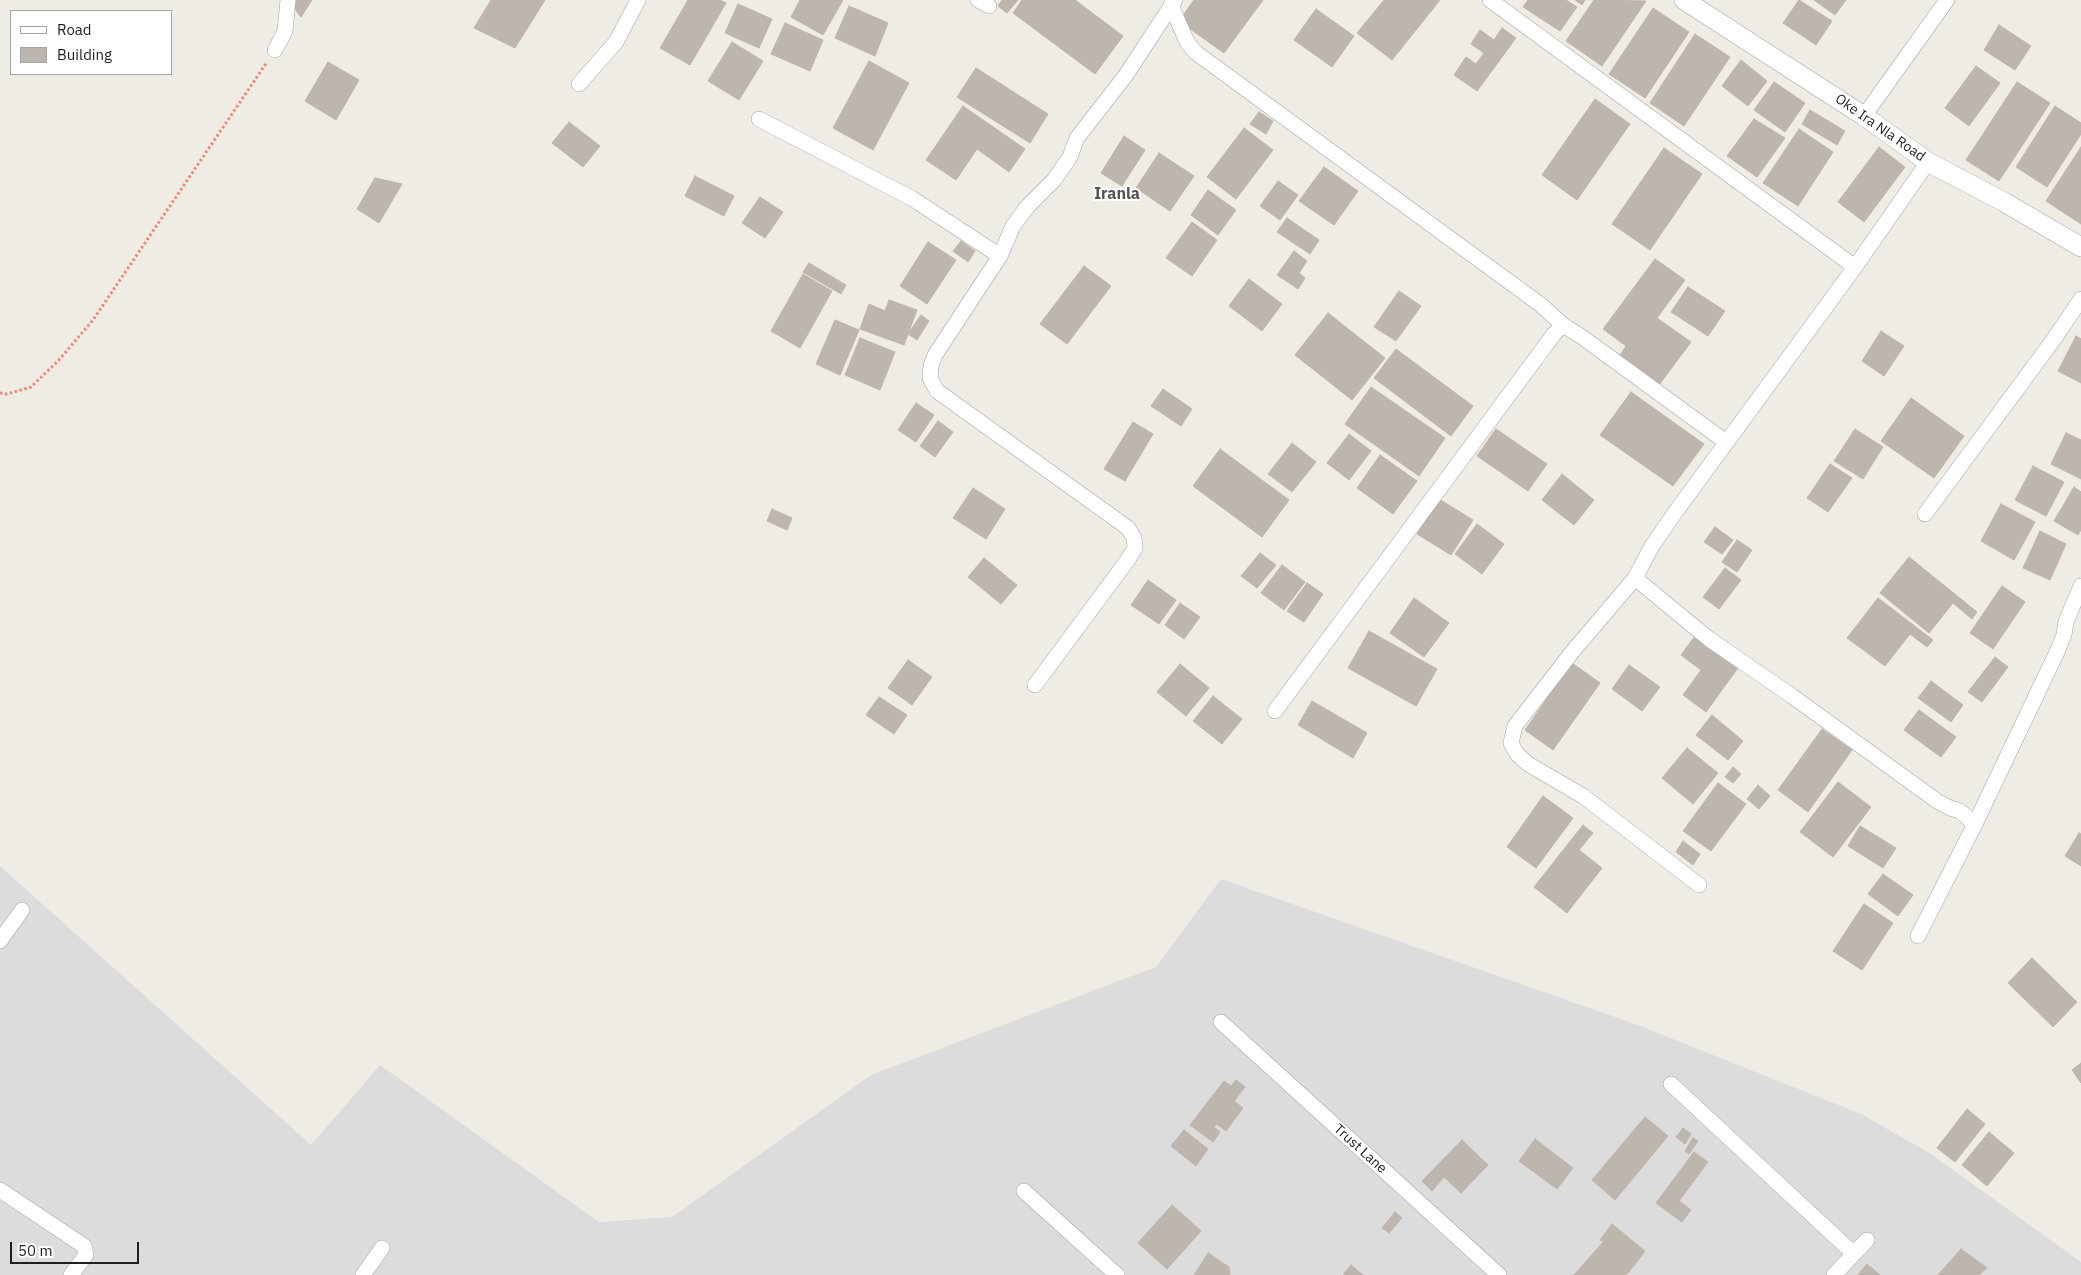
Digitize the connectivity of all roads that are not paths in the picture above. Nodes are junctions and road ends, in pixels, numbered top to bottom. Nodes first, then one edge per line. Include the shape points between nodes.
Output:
1 (288, 0) edge
2 (638, 0) edge
3 (1490, 0) edge
4 (1684, 0) edge
5 (1947, 0) edge
6 (1173, 2) edge
7 (275, 50) road end
8 (578, 84) dead end
9 (1864, 116) junction
10 (759, 119) dead end
11 (1928, 162) junction
12 (2081, 247) edge
13 (1000, 256) junction
14 (1854, 267) junction
15 (2081, 299) edge
16 (1563, 325) junction
17 (1726, 442) junction
18 (1925, 514) dead end
19 (1635, 578) junction
20 (2081, 586) edge
21 (1035, 685) dead end
22 (1275, 711) dead end
23 (1975, 824) junction
24 (1699, 885) dead end
25 (22, 910) dead end
26 (1918, 936) dead end
27 (0, 941) edge
28 (1221, 1022) dead end
29 (1671, 1084) dead end
30 (0, 1190) edge
31 (1024, 1191) dead end
32 (1867, 1240) dead end
33 (382, 1248) dead end
34 (1854, 1254) junction
35 (71, 1275) edge
36 (363, 1275) edge
37 (1117, 1275) edge
38 (1500, 1275) edge
39 (1834, 1275) edge

1 - 7 street via 285,32
2 - 8 street via 616,42
3 - 14 street
4 - 9 street, Oke Ira Nla Road
5 - 9 street
6 - 13 street via 1126,75 1077,138 1070,157 1054,180 1013,226
6 - 16 street via 1187,42 1195,52 1541,305
9 - 11 street, Oke Ira Nla Road
10 - 13 street via 913,199
11 - 12 street, Oke Ira Nla Road
11 - 14 street
13 - 21 street via 935,355 930,378 937,391 1128,528 1135,543 1127,561
14 - 17 street
15 - 18 street
16 - 17 street
16 - 22 street
17 - 19 street via 1652,546
19 - 23 street via 1709,639 1937,801 1960,810
19 - 24 street via 1515,726 1511,743 1528,764 1583,796
20 - 23 street via 2057,652
23 - 26 street
25 - 27 street
28 - 38 street, Trust Lane
29 - 34 street
30 - 35 street via 84,1246 86,1254
31 - 37 street
32 - 34 street
33 - 36 street
34 - 39 street

